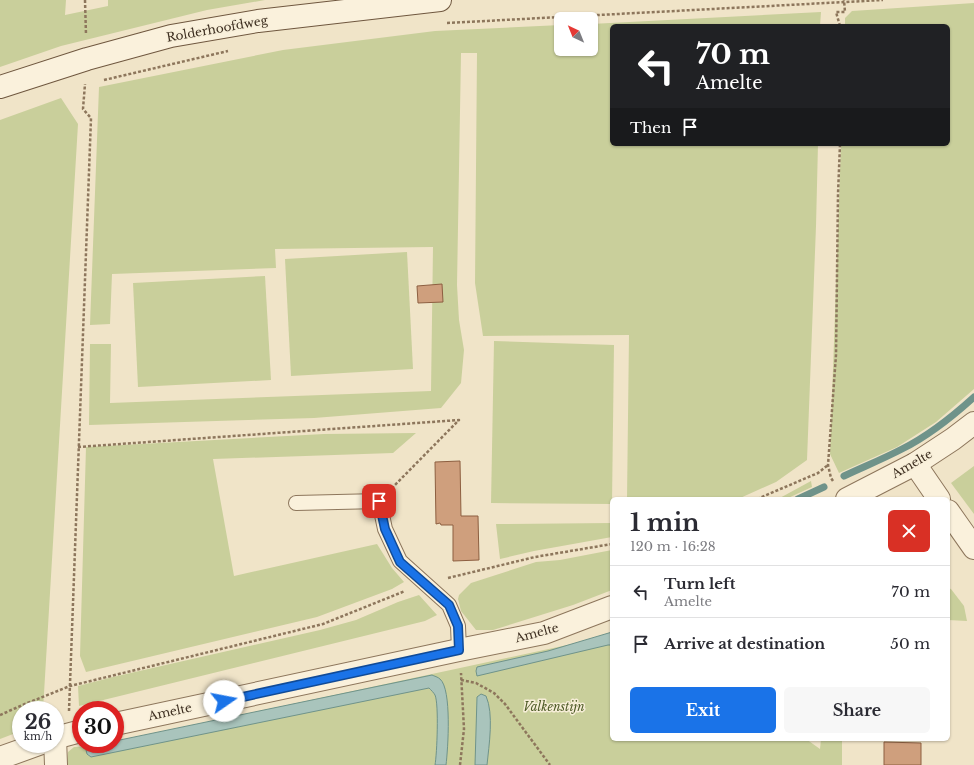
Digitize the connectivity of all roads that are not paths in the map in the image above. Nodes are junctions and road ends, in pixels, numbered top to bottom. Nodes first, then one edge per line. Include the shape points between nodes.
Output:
1 (440, 0) edge
2 (0, 87) edge
3 (974, 423) edge
4 (914, 464) junction
5 (851, 497) edge
6 (938, 497) edge
7 (296, 503) dead end
8 (950, 514) edge
9 (974, 548) edge
10 (610, 608) edge
11 (459, 650) junction
12 (124, 722) edge
13 (14, 753) edge
14 (56, 753) edge
15 (0, 758) edge
16 (56, 765) edge

1 - 2 street, Rolderhoofdweg via 258,21 171,36 86,59
3 - 4 street, Amelte
4 - 5 street, Amelte
4 - 6 street
7 - 11 lane via 379,501 385,529 400,562 449,605 458,626
8 - 9 street
10 - 11 street, Amelte via 544,633
11 - 12 street, Amelte
13 - 15 street
14 - 16 street

